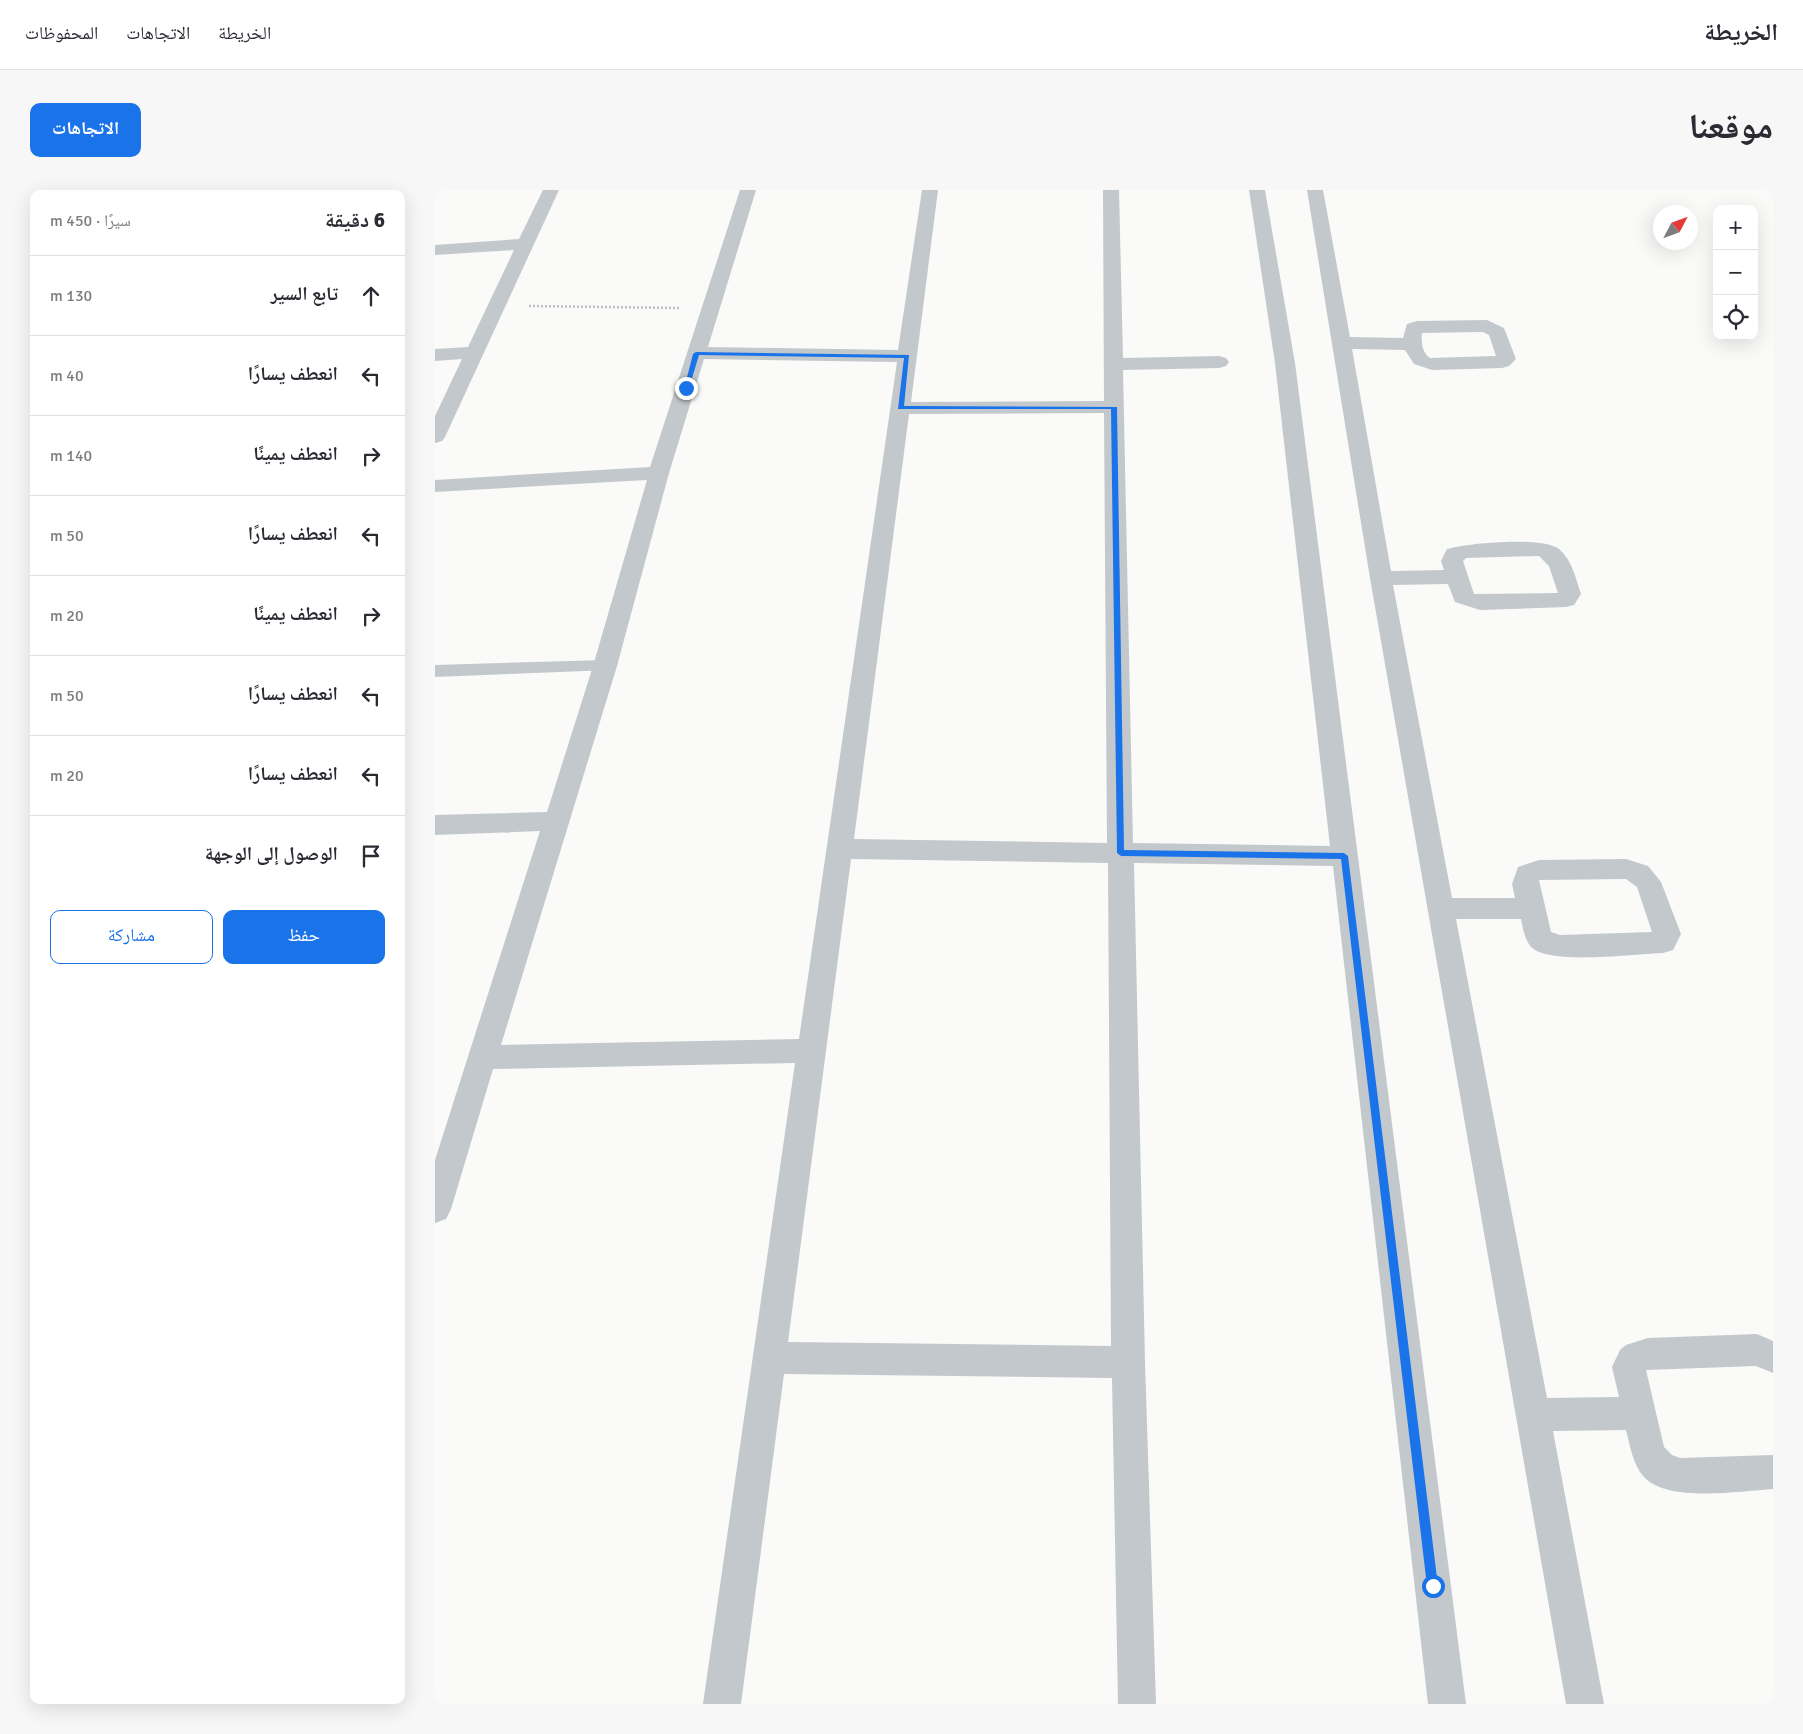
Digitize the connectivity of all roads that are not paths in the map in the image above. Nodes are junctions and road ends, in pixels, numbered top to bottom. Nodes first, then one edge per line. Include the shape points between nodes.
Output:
1 (551, 190) edge
2 (748, 190) edge
3 (930, 190) edge
4 (1111, 190) edge
5 (1257, 190) edge
6 (1315, 190) edge
7 (525, 244) junction
8 (435, 250) edge
9 (1341, 343) junction
10 (1413, 344) dead end
11 (475, 352) junction
12 (696, 354) junction
13 (435, 355) edge
14 (907, 356) junction
15 (1219, 362) dead end
16 (1113, 364) junction
17 (1114, 407) junction
18 (900, 408) junction
19 (435, 437) edge
20 (659, 473) junction
21 (435, 486) edge
22 (1456, 576) junction
23 (1381, 578) junction
24 (605, 666) junction
25 (435, 671) edge
26 (557, 821) junction
27 (435, 825) edge
28 (840, 849) junction
29 (1121, 853) junction
30 (1344, 856) junction
31 (1531, 908) junction
32 (1441, 909) junction
33 (812, 1051) junction
34 (482, 1057) junction
35 (435, 1209) edge
36 (1773, 1357) edge
37 (770, 1358) junction
38 (1128, 1362) junction
39 (1640, 1413) junction
40 (1533, 1415) junction
41 (1773, 1472) edge
42 (722, 1704) edge
43 (1137, 1704) edge
44 (1447, 1704) edge
45 (1585, 1704) edge

1 - 7 street
2 - 12 street
3 - 14 street
4 - 16 street
5 - 30 street via 1285,363
6 - 9 street
7 - 8 street
7 - 11 street
9 - 10 street
9 - 23 street
11 - 13 street
11 - 19 street
12 - 14 street
12 - 20 street
14 - 18 street
15 - 16 street
16 - 17 street
17 - 18 street
17 - 29 street
18 - 28 street
20 - 21 street
20 - 24 street
22 - 22 street via 1463,596 1473,602 1562,601 1570,594 1557,559 1539,549 1459,552 1452,557
22 - 23 street
23 - 32 street
24 - 25 lane
24 - 26 street
26 - 27 street
26 - 34 street
28 - 29 street
28 - 33 street
29 - 30 street
29 - 38 street
30 - 44 street
31 - 31 street via 1539,937 1552,946 1657,944 1666,939 1648,882 1639,873 1626,869 1532,871 1524,879
31 - 32 street
32 - 40 street
33 - 34 street
33 - 37 street
34 - 35 street
36 - 39 street via 1757,1350 1639,1355 1632,1359 1629,1367
37 - 38 street
37 - 42 street
38 - 43 street
39 - 40 street
39 - 41 street via 1652,1460 1669,1474
40 - 45 street

